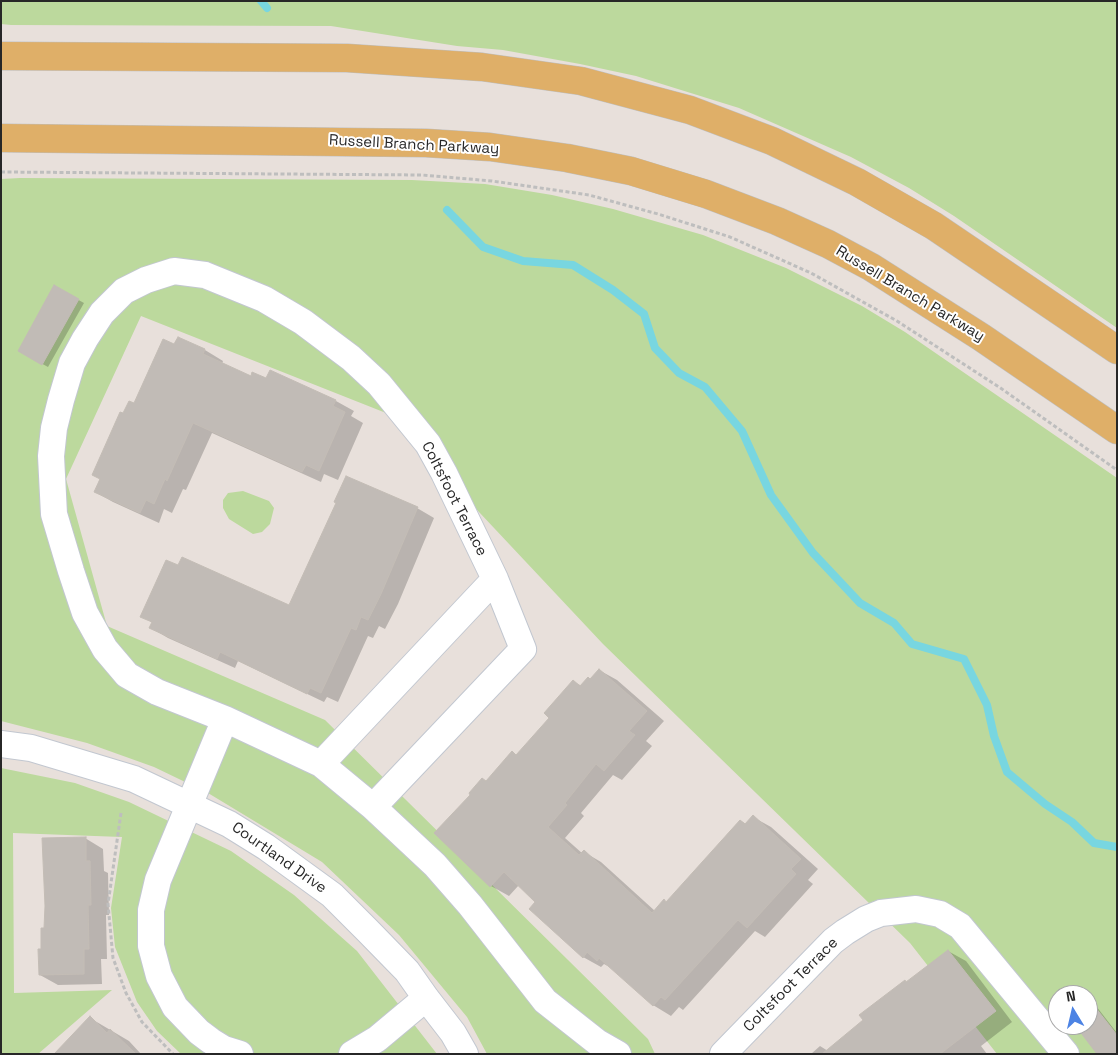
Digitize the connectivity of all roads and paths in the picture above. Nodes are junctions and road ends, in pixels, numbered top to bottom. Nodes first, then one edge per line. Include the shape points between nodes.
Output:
1 (1, 56) edge
2 (1, 138) edge
3 (1, 172) edge
4 (1117, 350) edge
5 (1117, 430) edge
6 (1117, 470) edge
7 (495, 579) junction
8 (225, 719) junction
9 (1, 744) edge
10 (321, 764) junction
11 (189, 804) junction
12 (373, 807) junction
13 (426, 998) junction
14 (240, 1054) edge
15 (352, 1054) edge
16 (465, 1054) edge
17 (618, 1054) edge
18 (723, 1054) edge
19 (1066, 1054) edge

1 - 4 main road via 412,61 482,66 581,81 654,100 772,141 857,182 934,226
2 - 5 main road, Russell Branch Parkway via 426,142 568,158 631,171 706,194 828,244 871,267 981,337
3 - 6 path via 422,175 589,195 730,237 811,273 897,321 999,387
7 - 8 street, Coltsfoot Terrace via 428,444 379,384 351,358 303,322 264,299 204,275 174,271 124,291 102,313 72,363 54,428 51,456 54,514 86,613 105,649 128,675 157,692
7 - 10 street
7 - 12 street, Coltsfoot Terrace via 523,648
8 - 10 street, Coltsfoot Terrace
8 - 11 street
9 - 11 street, Courtland Drive via 31,748 116,773
10 - 12 street, Coltsfoot Terrace
11 - 13 street, Courtland Drive via 266,847 332,895 407,971
11 - 14 street via 158,880 150,910 151,946 159,976 176,1007 211,1041
12 - 17 street, Coltsfoot Terrace via 441,872 544,1001
13 - 15 street via 377,1039
13 - 16 street, Courtland Drive
18 - 19 street, Coltsfoot Terrace via 833,941 881,913 916,908 940,914 960,926

